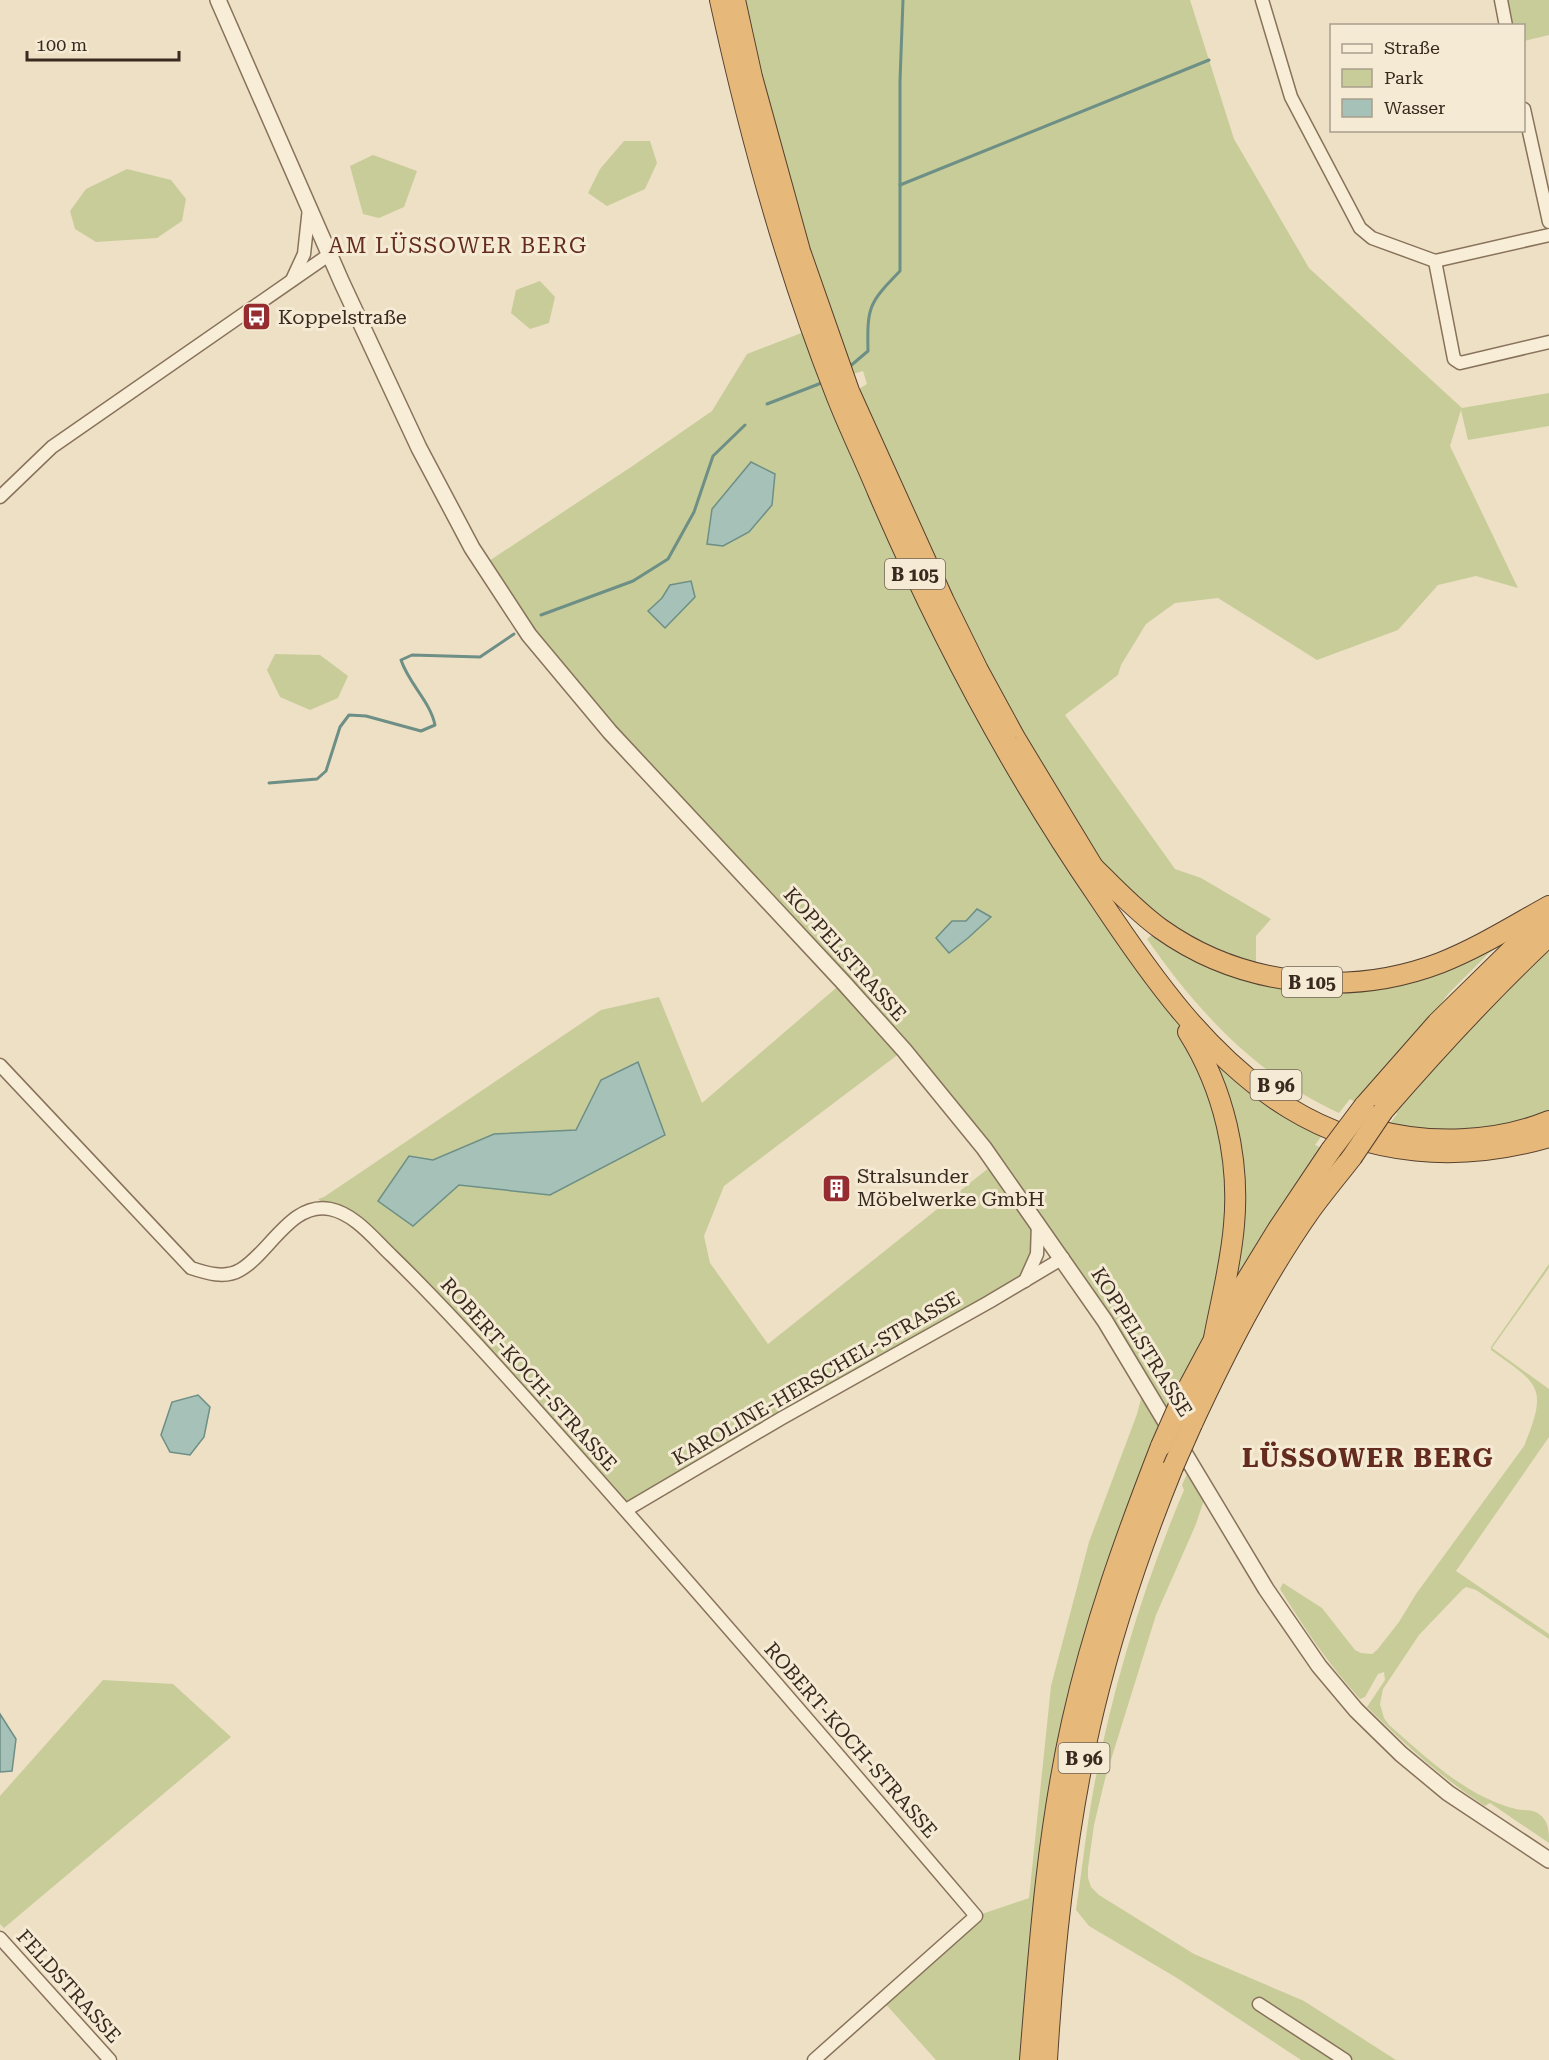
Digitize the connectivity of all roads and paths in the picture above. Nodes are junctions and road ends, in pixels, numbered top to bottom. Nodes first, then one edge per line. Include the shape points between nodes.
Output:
1 (218, 0) edge
2 (720, 0) edge
3 (735, 0) edge
4 (1262, 0) edge
5 (1501, 0) edge
6 (1506, 24) edge
7 (1525, 113) edge
8 (1545, 186) edge
9 (309, 208) junction
10 (1549, 222) edge
11 (1549, 235) edge
12 (330, 254) junction
13 (1435, 261) junction
14 (291, 281) junction
15 (1549, 342) edge
16 (828, 357) junction
17 (843, 394) junction
18 (0, 498) edge
19 (1094, 867) junction
20 (1549, 906) edge
21 (1549, 914) edge
22 (1549, 936) edge
23 (1142, 959) junction
24 (0, 1065) edge
25 (1374, 1109) junction
26 (1549, 1121) edge
27 (1549, 1137) edge
28 (1038, 1223) junction
29 (1063, 1258) junction
30 (1025, 1281) junction
31 (1214, 1338) junction
32 (626, 1510) junction
33 (1549, 1860) edge
34 (0, 1938) edge
35 (1259, 2004) dead end
36 (110, 2060) edge
37 (814, 2060) edge
38 (1030, 2060) edge
39 (1047, 2060) edge
40 (1345, 2060) edge

1 - 9 street, KOPPELSTRASSE
2 - 16 highway, B 105 via 766,190
3 - 16 highway, B 105
4 - 13 street via 1291,97 1360,228 1372,238
5 - 6 street
7 - 8 street
8 - 10 street
9 - 12 street, KOPPELSTRASSE
9 - 14 street via 304,254
11 - 13 street
12 - 14 street
12 - 28 street, KOPPELSTRASSE via 419,448 472,548 529,635 610,732 904,1050 984,1148
13 - 15 street via 1454,359 1460,363
14 - 18 street via 52,447
16 - 17 highway, B 105
17 - 19 highway, B 105 via 978,670
17 - 23 highway, B 105 via 896,533 958,664 1042,810
19 - 20 highway, B 105 via 1137,910 1183,943 1233,966 1307,982 1360,982 1422,969 1486,942
19 - 26 highway, B 96 via 1123,916 1193,1010 1243,1060 1300,1101 1348,1122 1391,1134 1446,1139 1497,1136
21 - 25 highway, B 96 via 1437,1023
22 - 25 highway, B 96
23 - 27 highway, B 96 via 1190,1021 1240,1072 1268,1095 1326,1128 1386,1147 1434,1153 1493,1150
23 - 31 highway, B 96 via 1202,1055 1231,1146 1234,1226
24 - 32 street, ROBERT-KOCH-STRASSE via 191,1268 209,1274 240,1271 296,1216 312,1210 329,1208 352,1219 457,1322
25 - 31 highway, B 96, bridge via 1331,1150 1278,1229
25 - 39 highway, B 96, bridge via 1352,1157 1310,1211 1228,1347 1173,1467 1129,1584 1093,1710 1069,1840
28 - 29 street, KOPPELSTRASSE
28 - 30 street via 1037,1254
29 - 30 street, KAROLINE-HERSCHEL-STRASSE
29 - 33 street, KOPPELSTRASSE via 1115,1336 1286,1620 1319,1666 1356,1710 1408,1760 1448,1793
30 - 32 street, KAROLINE-HERSCHEL-STRASSE
31 - 38 highway, B 96, bridge via 1161,1446 1117,1562 1086,1666 1049,1851
32 - 37 street, ROBERT-KOCH-STRASSE via 976,1916
34 - 36 street, FELDSTRASSE
35 - 40 street

